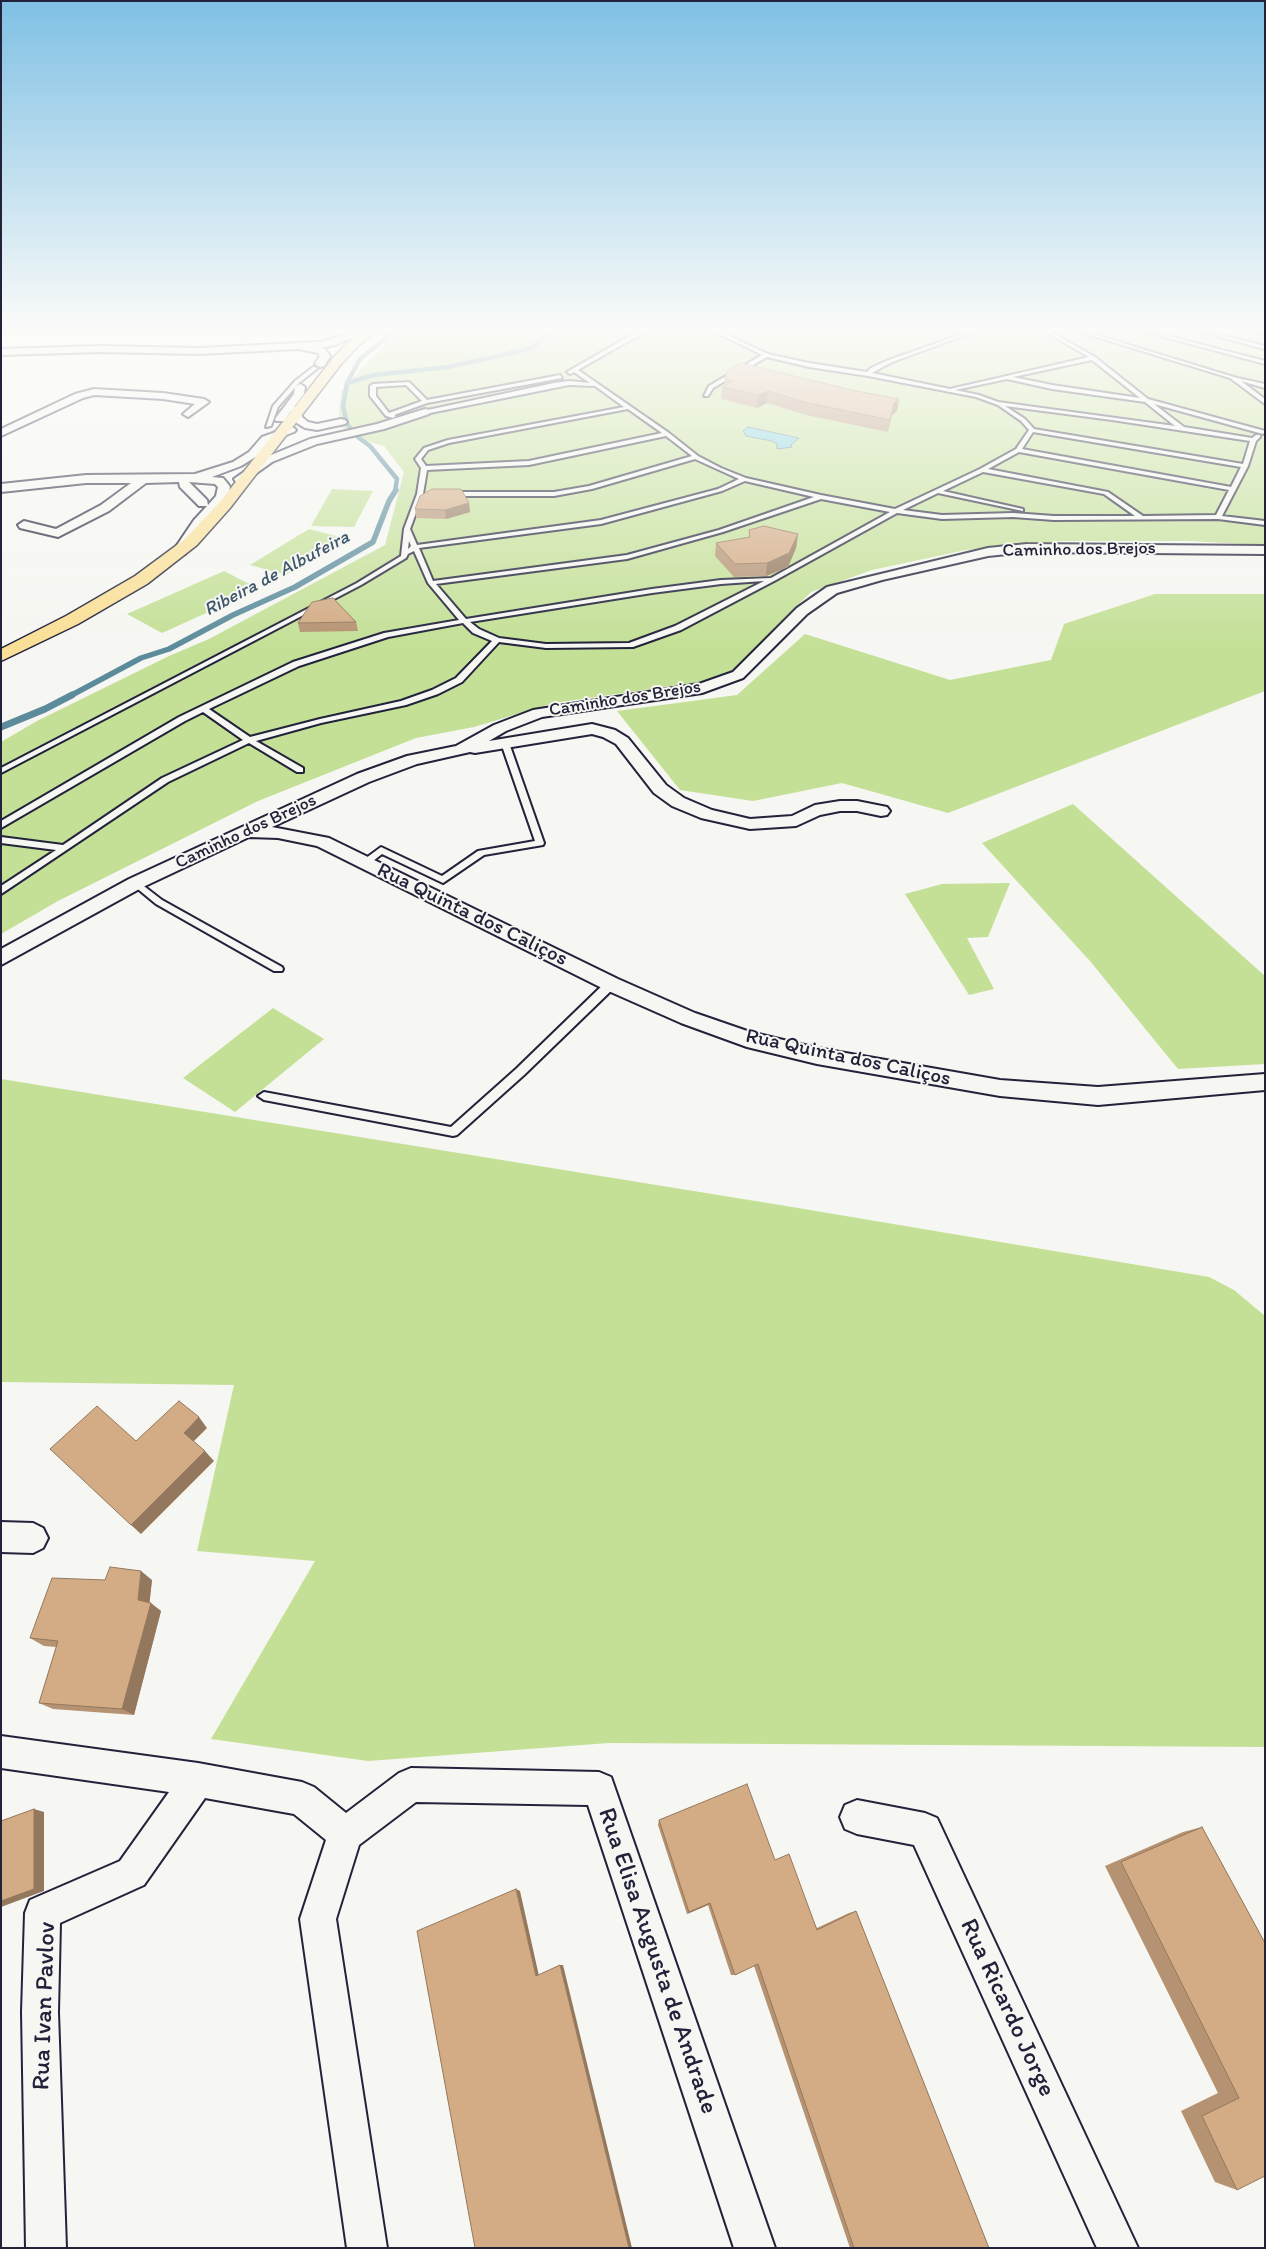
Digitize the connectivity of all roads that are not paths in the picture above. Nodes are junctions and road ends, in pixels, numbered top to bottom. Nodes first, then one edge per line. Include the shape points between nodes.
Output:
1 (277, 436) edge
2 (308, 436) edge
3 (338, 436) edge
4 (480, 436) edge
5 (658, 436) edge
6 (669, 436) edge
7 (1028, 436) edge
8 (1067, 436) edge
9 (1227, 436) edge
10 (1258, 436) edge
11 (1253, 440) junction
12 (298, 447) junction
13 (1018, 450) junction
14 (696, 457) junction
15 (1245, 466) junction
16 (424, 468) junction
17 (243, 469) junction
18 (982, 470) junction
19 (196, 478) junction
20 (744, 479) junction
21 (143, 480) junction
22 (184, 484) junction
23 (221, 484) junction
24 (1, 488) edge
25 (1234, 489) junction
26 (935, 490) junction
27 (420, 494) junction
28 (430, 494) edge
29 (439, 494) edge
30 (821, 497) junction
31 (203, 503) junction
32 (896, 511) junction
33 (1141, 517) junction
34 (1218, 517) junction
35 (1054, 518) junction
36 (1265, 523) edge
37 (24, 525) dead end
38 (407, 530) junction
39 (414, 546) junction
40 (1265, 550) edge
41 (180, 551) junction
42 (404, 557) junction
43 (774, 578) junction
44 (431, 583) junction
45 (464, 621) junction
46 (497, 640) junction
47 (1, 655) edge
48 (204, 709) junction
49 (249, 740) junction
50 (505, 743) junction
51 (461, 750) junction
52 (300, 770) dead end
53 (1, 772) edge
54 (317, 800) junction
55 (880, 811) dead end
56 (1, 825) edge
57 (246, 833) junction
58 (1, 840) edge
59 (323, 842) junction
60 (64, 848) junction
61 (365, 863) junction
62 (136, 883) junction
63 (1, 891) edge
64 (1, 958) edge
65 (278, 969) dead end
66 (611, 984) junction
67 (1265, 1082) edge
68 (264, 1096) dead end
69 (1, 1537) edge
70 (33, 1538) dead end
71 (1, 1752) edge
72 (198, 1780) junction
73 (857, 1818) dead end
74 (345, 1834) junction
75 (46, 2248) edge
76 (366, 2248) edge
77 (755, 2248) edge
78 (1118, 2248) edge

1 - 17 main road
2 - 12 street
3 - 12 street
4 - 16 lane via 426,449 418,459
5 - 16 lane via 529,463
6 - 14 lane
7 - 13 lane
8 - 15 lane
9 - 11 lane
10 - 11 lane
11 - 15 lane
12 - 17 street
13 - 18 lane
13 - 25 lane
14 - 20 lane
14 - 29 lane via 590,488 554,494
15 - 25 lane
16 - 27 lane
17 - 19 street
17 - 23 main road
17 - 41 main road via 209,524
18 - 26 lane
18 - 33 lane via 1106,493
19 - 21 street
19 - 23 street
20 - 30 lane
20 - 39 lane via 720,490 601,522
21 - 22 street
21 - 24 street via 86,479
21 - 37 street via 105,508 58,533
22 - 23 street
22 - 31 street
23 - 31 main road
23 - 41 street via 225,490 222,497 198,523
25 - 34 lane
26 - 32 lane
26 - 35 lane
27 - 28 lane
27 - 38 lane
30 - 32 lane
30 - 44 lane via 627,558
31 - 47 main road via 157,550 131,570
32 - 35 lane via 942,517 1013,515
32 - 43 lane
33 - 34 lane
33 - 35 lane
34 - 36 lane
38 - 39 lane
38 - 42 lane
39 - 42 lane
39 - 44 lane
40 - 51 street, Caminho dos Brejos via 1027,548 988,552 879,577 832,590 802,611 738,675 702,688 539,713 500,728
41 - 47 main road via 141,580
42 - 53 lane via 359,584
43 - 45 lane via 652,591
43 - 46 lane via 678,628 630,646 546,646
44 - 45 lane
45 - 46 lane
45 - 48 lane via 387,635 296,664
46 - 49 lane via 459,680 435,692 403,704
48 - 49 lane
48 - 56 lane
49 - 52 lane
49 - 60 lane via 165,780
50 - 51 street
50 - 55 street via 592,728 608,733 622,741 660,789 678,802 707,814 750,824 796,821 815,810 840,806
50 - 61 lane via 540,843 481,853 443,880 381,850
51 - 54 street, Caminho dos Brejos via 413,760 363,778
54 - 57 street, Caminho dos Brejos
54 - 59 street via 308,819 308,830
57 - 59 street via 278,832
57 - 62 street, Caminho dos Brejos
58 - 60 lane
59 - 61 street, Rua Quinta dos Caliços
60 - 63 lane
61 - 66 street, Rua Quinta dos Caliços
62 - 64 street, Caminho dos Brejos
62 - 65 lane via 159,902
66 - 67 street, Rua Quinta dos Caliços via 688,1018 747,1039 817,1056 1000,1088 1098,1096
66 - 68 lane via 453,1132
69 - 70 street
71 - 72 street
72 - 74 street via 302,1799
72 - 75 street, Rua Ivan Pavlov via 132,1873 43,1913 40,2012
73 - 78 street, Rua Ricardo Jorge via 925,1830
74 - 76 street via 318,1919
74 - 77 street, Rua Elisa Augusta de Andrade via 411,1785 599,1789

